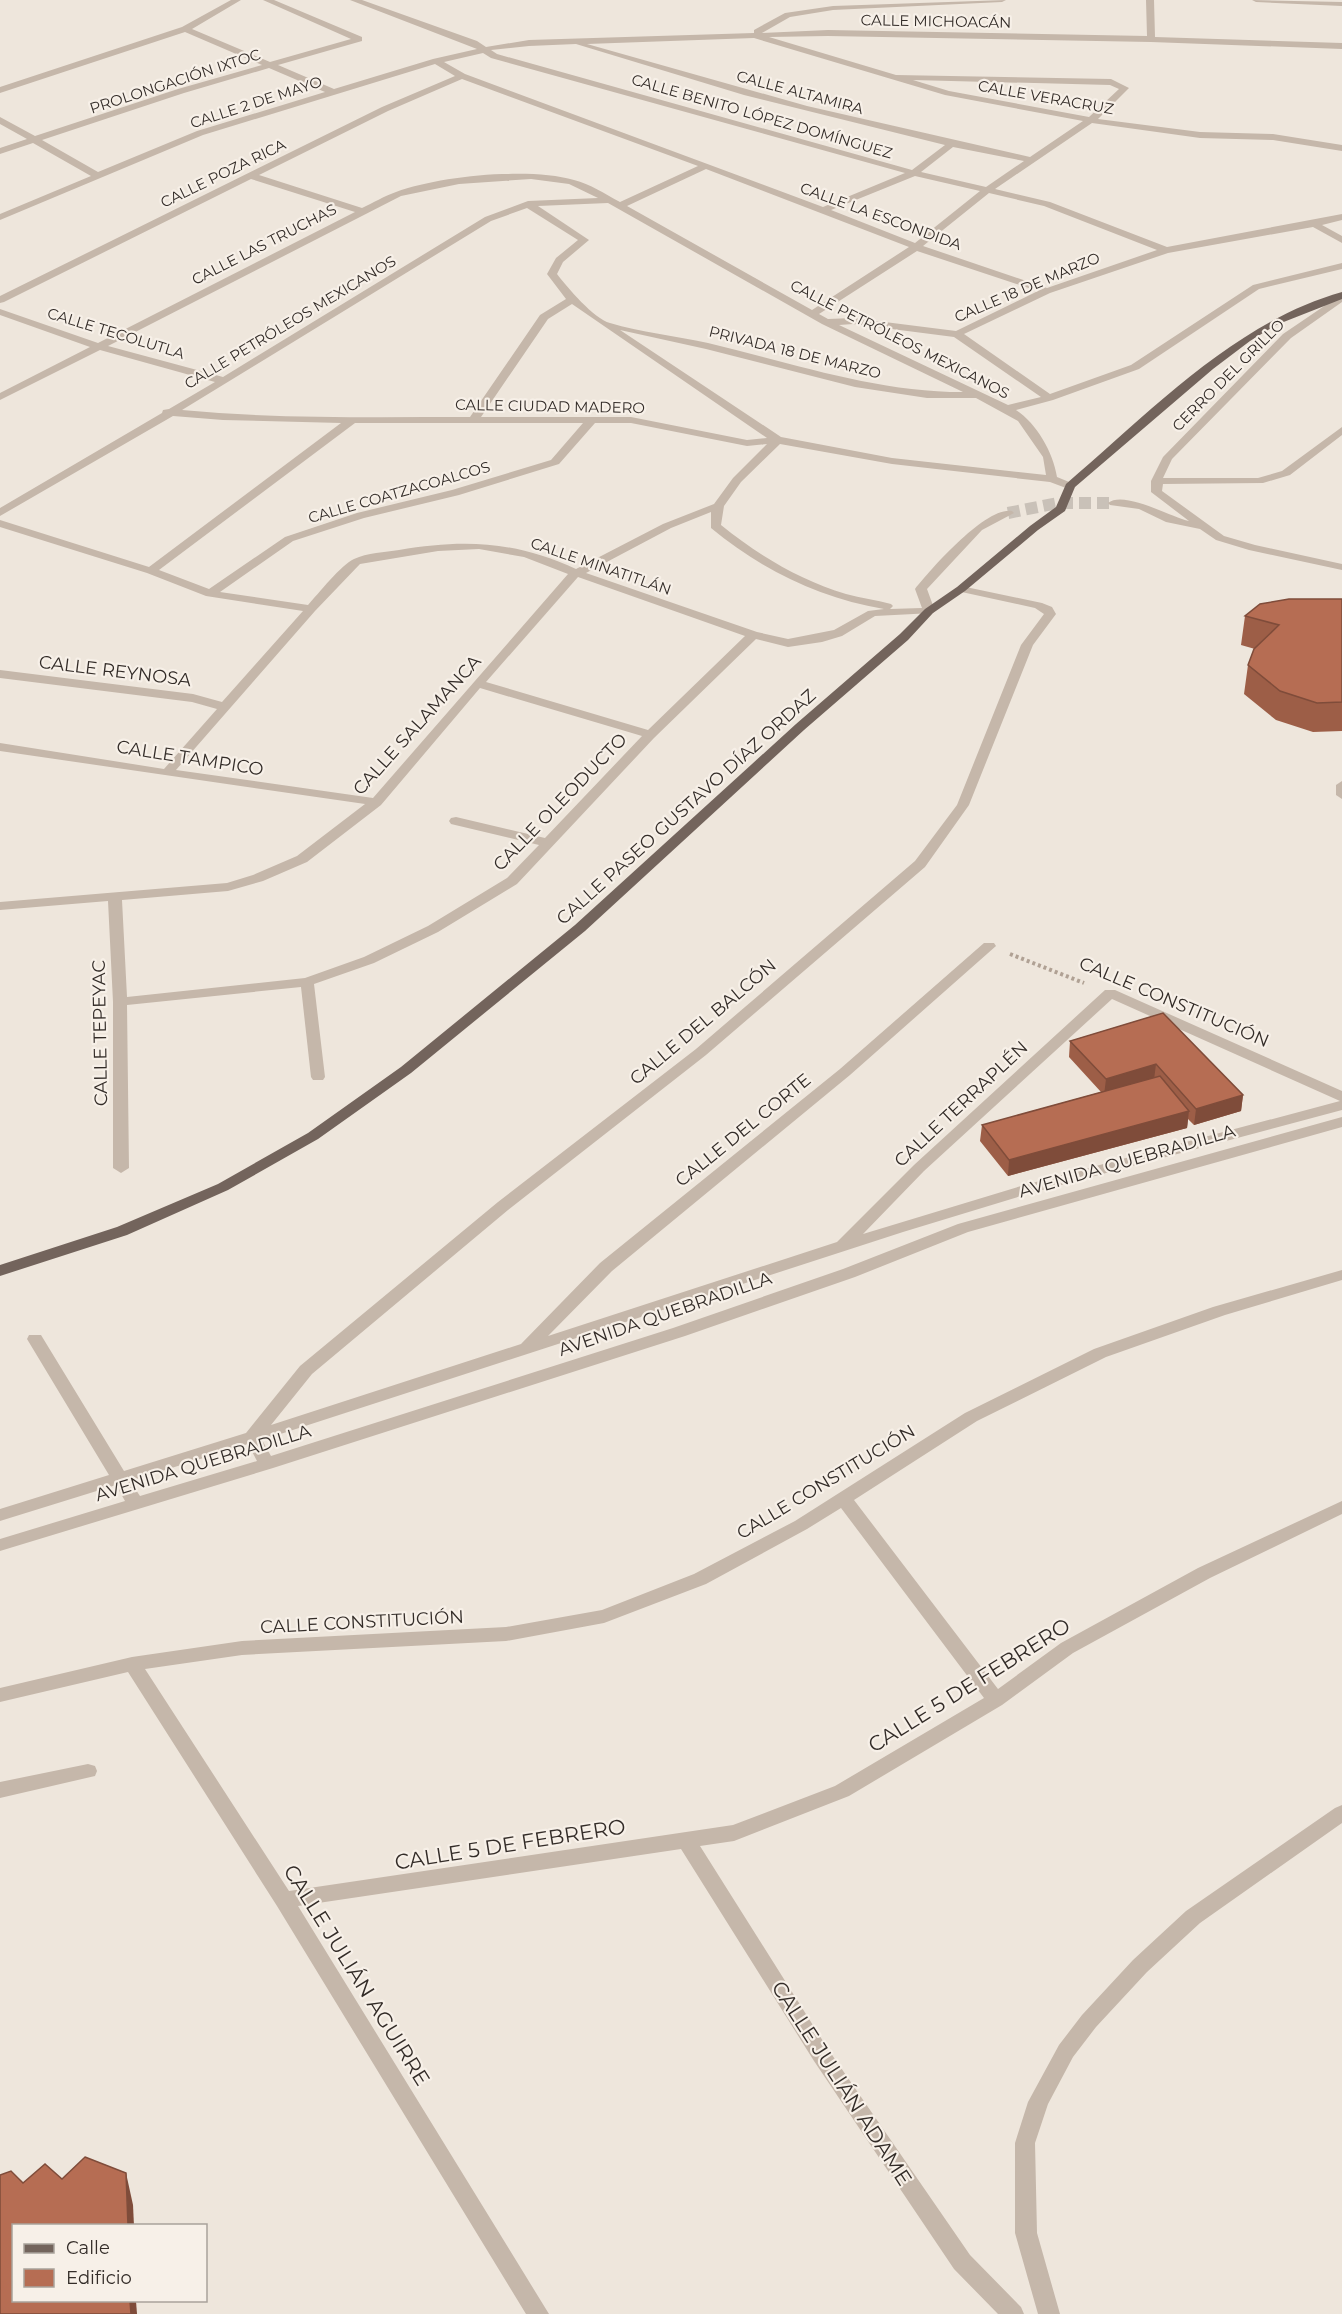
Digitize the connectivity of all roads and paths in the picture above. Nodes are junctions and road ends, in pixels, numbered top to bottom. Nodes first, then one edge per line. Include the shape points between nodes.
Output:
1 (237, 0) edge
2 (267, 0) edge
3 (354, 0) edge
4 (1002, 0) edge
5 (1150, 0) edge
6 (1256, 0) edge
7 (1342, 4) edge
8 (185, 29) junction
9 (752, 35) junction
10 (1151, 39) junction
11 (566, 40) junction
12 (529, 43) joint
13 (1342, 46) edge
14 (485, 50) junction
15 (436, 61) junction
16 (272, 64) junction
17 (458, 74) junction
18 (899, 77) junction
19 (0, 90) edge
20 (333, 92) junction
21 (0, 120) edge
22 (1091, 120) junction
23 (34, 141) junction
24 (951, 144) junction
25 (1342, 148) edge
26 (0, 151) edge
27 (1030, 160) junction
28 (706, 166) junction
29 (915, 173) junction
30 (98, 176) junction
31 (252, 176) junction
32 (558, 179) joint
33 (989, 189) junction
34 (609, 200) junction
35 (528, 204) junction
36 (619, 207) junction
37 (361, 211) junction
38 (822, 211) junction
39 (0, 217) edge
40 (1342, 217) edge
41 (1314, 224) junction
42 (1342, 240) edge
43 (916, 248) junction
44 (1166, 250) junction
45 (1342, 266) edge
46 (1047, 291) junction
47 (1342, 296) edge
48 (0, 300) edge
49 (572, 300) junction
50 (0, 312) edge
51 (812, 314) junction
52 (826, 322) junction
53 (604, 324) junction
54 (957, 334) junction
55 (96, 346) junction
56 (224, 381) junction
57 (981, 395) junction
58 (0, 397) edge
59 (1049, 398) junction
60 (1007, 409) junction
61 (168, 412) junction
62 (474, 419) junction
63 (352, 420) junction
64 (592, 420) junction
65 (1342, 430) edge
66 (778, 440) junction
67 (1052, 480) junction
68 (1156, 481) junction
69 (1070, 486) junction
70 (1114, 503) tunnel mouth
71 (718, 506) junction
72 (0, 513) edge
73 (1008, 513) tunnel mouth
74 (0, 523) edge
75 (1204, 528) junction
76 (1342, 567) edge
77 (151, 571) junction
78 (576, 573) junction
79 (961, 589) junction
80 (210, 594) junction
81 (311, 609) junction
82 (929, 611) junction
83 (753, 635) junction
84 (0, 674) edge
85 (480, 684) junction
86 (225, 706) junction
87 (650, 735) junction
88 (0, 747) edge
89 (167, 773) junction
90 (1342, 785) edge
91 (1342, 795) edge
92 (376, 802) junction
93 (456, 821) dead end
94 (548, 843) junction
95 (115, 897) junction
96 (0, 906) edge
97 (989, 946) joint
98 (307, 982) junction
99 (1110, 993) junction
100 (120, 1002) junction
101 (318, 1077) dead end
102 (1342, 1097) edge
103 (1342, 1105) edge
104 (1342, 1122) edge
105 (121, 1168) dead end
106 (841, 1247) junction
107 (0, 1271) edge
108 (1342, 1275) edge
109 (35, 1339) dead end
110 (525, 1349) junction
111 (252, 1437) junction
112 (267, 1464) junction
113 (118, 1478) junction
114 (843, 1497) junction
115 (135, 1503) junction
116 (1342, 1507) edge
117 (0, 1515) edge
118 (0, 1545) edge
119 (132, 1664) junction
120 (0, 1695) edge
121 (996, 1700) junction
122 (88, 1771) dead end
123 (0, 1790) edge
124 (1342, 1813) edge
125 (686, 1840) junction
126 (284, 1900) junction
127 (538, 2314) edge
128 (1013, 2314) edge
129 (1049, 2314) edge

1 - 8 street
2 - 16 street, PROLONGACIÓN IXTOC via 359,39
3 - 14 street, CALLE BENITO LÓPEZ DOMÍNGUEZ
4 - 9 street via 833,8 788,15
5 - 10 street
6 - 7 street
8 - 16 street
8 - 19 street
9 - 10 street, CALLE MICHOACÁN
9 - 11 street, CALLE MICHOACÁN
9 - 18 street, CALLE VERACRUZ
10 - 13 street, CALLE MICHOACÁN
11 - 12 street, CALLE MICHOACÁN
11 - 24 street, CALLE ALTAMIRA via 821,113
12 - 14 street, CALLE 2 DE MAYO
14 - 15 street, CALLE 2 DE MAYO
14 - 29 street, CALLE BENITO LÓPEZ DOMÍNGUEZ via 494,56
15 - 17 street, CALLE LA ESCONDIDA
15 - 20 street, CALLE 2 DE MAYO
16 - 20 street
16 - 23 street, PROLONGACIÓN IXTOC
17 - 28 street, CALLE LA ESCONDIDA
17 - 31 street, CALLE POZA RICA
18 - 22 street, CALLE VERACRUZ via 948,93
18 - 22 street via 1123,85 1125,88
20 - 30 street, CALLE 2 DE MAYO via 200,133
21 - 23 street
22 - 25 street, CALLE VERACRUZ via 1200,135 1273,137
22 - 27 street
23 - 26 street, PROLONGACIÓN IXTOC
23 - 30 street
24 - 27 street, CALLE ALTAMIRA
24 - 29 street
27 - 33 street
28 - 36 street
28 - 38 street, CALLE LA ESCONDIDA
29 - 33 street, CALLE BENITO LÓPEZ DOMÍNGUEZ
29 - 38 street
30 - 39 street, CALLE 2 DE MAYO
31 - 37 street
31 - 48 street, CALLE POZA RICA
32 - 34 street, CALLE PETRÓLEOS MEXICANOS
32 - 37 street, CALLE LAS TRUCHAS via 510,178 419,187
33 - 43 street
33 - 44 street, CALLE BENITO LÓPEZ DOMÍNGUEZ via 1047,204
34 - 35 street, CALLE PETRÓLEOS MEXICANOS
34 - 36 street, CALLE PETRÓLEOS MEXICANOS
35 - 49 street via 584,240 559,260 552,274
35 - 56 street, CALLE PETRÓLEOS MEXICANOS via 488,219
36 - 51 street, CALLE PETRÓLEOS MEXICANOS
37 - 55 street, CALLE LAS TRUCHAS
38 - 43 street, CALLE LA ESCONDIDA
40 - 41 street, CALLE 18 DE MARZO
41 - 42 street
41 - 44 street, CALLE 18 DE MARZO
43 - 46 street, CALLE LA ESCONDIDA
43 - 51 street
44 - 46 street, CALLE 18 DE MARZO
45 - 59 street via 1256,287 1135,367
46 - 54 street, CALLE 18 DE MARZO
47 - 68 street, CERRO DEL GRILLO via 1287,336 1168,457
47 - 69 main road, CALLE PASEO GUSTAVO DÍAZ ORDAZ via 1280,319 1246,339
49 - 53 street
49 - 62 street via 544,317
50 - 55 street, CALLE TECOLUTLA
51 - 52 street, CALLE PETRÓLEOS MEXICANOS
52 - 54 street, CALLE 18 DE MARZO via 852,321
52 - 57 street, CALLE PETRÓLEOS MEXICANOS
53 - 57 street, PRIVADA 18 DE MARZO via 855,384 927,395
53 - 66 street
54 - 59 street
55 - 56 street, CALLE TECOLUTLA
55 - 58 street, CALLE LAS TRUCHAS
56 - 61 street, CALLE PETRÓLEOS MEXICANOS
57 - 60 street, CALLE PETRÓLEOS MEXICANOS
59 - 60 street
60 - 67 street, CALLE PETRÓLEOS MEXICANOS via 1022,419 1048,457
61 - 63 street, CALLE CIUDAD MADERO
61 - 72 street, CALLE PETRÓLEOS MEXICANOS
62 - 63 street, CALLE CIUDAD MADERO
62 - 64 street, CALLE CIUDAD MADERO
63 - 77 street
64 - 66 street, CALLE CIUDAD MADERO via 641,421 747,443
64 - 80 street, CALLE COATZACOALCOS via 555,462 455,493 361,515 289,539
65 - 68 street via 1286,472 1259,481
66 - 67 street, CALLE CIUDAD MADERO via 892,461
66 - 71 street via 737,480
67 - 69 street, CALLE CIUDAD MADERO
68 - 75 street via 1157,492
69 - 79 main road, CALLE PASEO GUSTAVO DÍAZ ORDAZ via 1061,509
70 - 75 street via 1141,506 1170,520
71 - 78 street, CALLE SALAMANCA via 667,526
71 - 82 street via 715,526 776,570 852,599
73 - 82 street via 978,528 921,589
74 - 77 street
75 - 76 street via 1238,545
77 - 80 street
78 - 81 street, CALLE MINATITLÁN via 556,563 477,546 369,558 356,562
78 - 83 street, CALLE MINATITLÁN
78 - 85 street, CALLE SALAMANCA
79 - 82 main road, CALLE PASEO GUSTAVO DÍAZ ORDAZ
79 - 111 street, CALLE DEL BALCÓN via 1038,605 1050,614 1027,645 963,805 920,864 701,1052 503,1206 306,1370
80 - 81 street
81 - 86 street, CALLE MINATITLÁN
82 - 83 street, CALLE MINATITLÁN via 872,613 838,633 800,642
82 - 107 main road, CALLE PASEO GUSTAVO DÍAZ ORDAZ via 580,928 406,1070 313,1136 223,1187 122,1231
83 - 87 street, CALLE OLEODUCTO
84 - 86 street, CALLE REYNOSA via 193,698
85 - 87 street
85 - 92 street, CALLE SALAMANCA
86 - 89 street, CALLE MINATITLÁN
87 - 94 street, CALLE OLEODUCTO
88 - 89 street, CALLE TAMPICO
89 - 92 street, CALLE TAMPICO
90 - 91 street
92 - 95 street, CALLE SALAMANCA via 302,859 258,878 228,887
93 - 94 street
94 - 98 street, CALLE OLEODUCTO via 512,881 433,929 369,960
95 - 96 street, CALLE SALAMANCA
95 - 100 street, CALLE TEPEYAC
97 - 99 path, CALLE CONSTITUCIÓN
97 - 110 street, CALLE DEL CORTE via 844,1072 606,1268
98 - 100 street, CALLE OLEODUCTO
98 - 101 street
99 - 102 street, CALLE CONSTITUCIÓN
99 - 106 street, CALLE TERRAPLÉN via 919,1168
100 - 105 street, CALLE TEPEYAC
103 - 106 street, AVENIDA QUEBRADILLA via 1026,1189
104 - 112 street, AVENIDA QUEBRADILLA via 963,1228 849,1273 689,1328
106 - 110 street, AVENIDA QUEBRADILLA
108 - 114 street, CALLE CONSTITUCIÓN via 1219,1311 1100,1353 971,1417
109 - 113 street
110 - 111 street, AVENIDA QUEBRADILLA
111 - 112 street
111 - 113 street, AVENIDA QUEBRADILLA
112 - 115 street, AVENIDA QUEBRADILLA
113 - 115 street
113 - 117 street, AVENIDA QUEBRADILLA
114 - 119 street, CALLE CONSTITUCIÓN via 801,1525 700,1579 604,1616 506,1634 242,1648
114 - 121 street
115 - 118 street, AVENIDA QUEBRADILLA
116 - 121 street, CALLE 5 DE FEBRERO via 1204,1573 1067,1648
119 - 120 street, CALLE CONSTITUCIÓN
119 - 126 street, CALLE JULIÁN AGUIRRE
121 - 125 street, CALLE 5 DE FEBRERO via 842,1791 734,1833
122 - 123 street
124 - 129 street via 1193,1917 1140,1965 1066,2051 1038,2102 1025,2143 1026,2233
125 - 126 street, CALLE 5 DE FEBRERO
125 - 128 street, CALLE JULIÁN ADAME via 821,2055 962,2262
126 - 127 street, CALLE JULIÁN AGUIRRE

